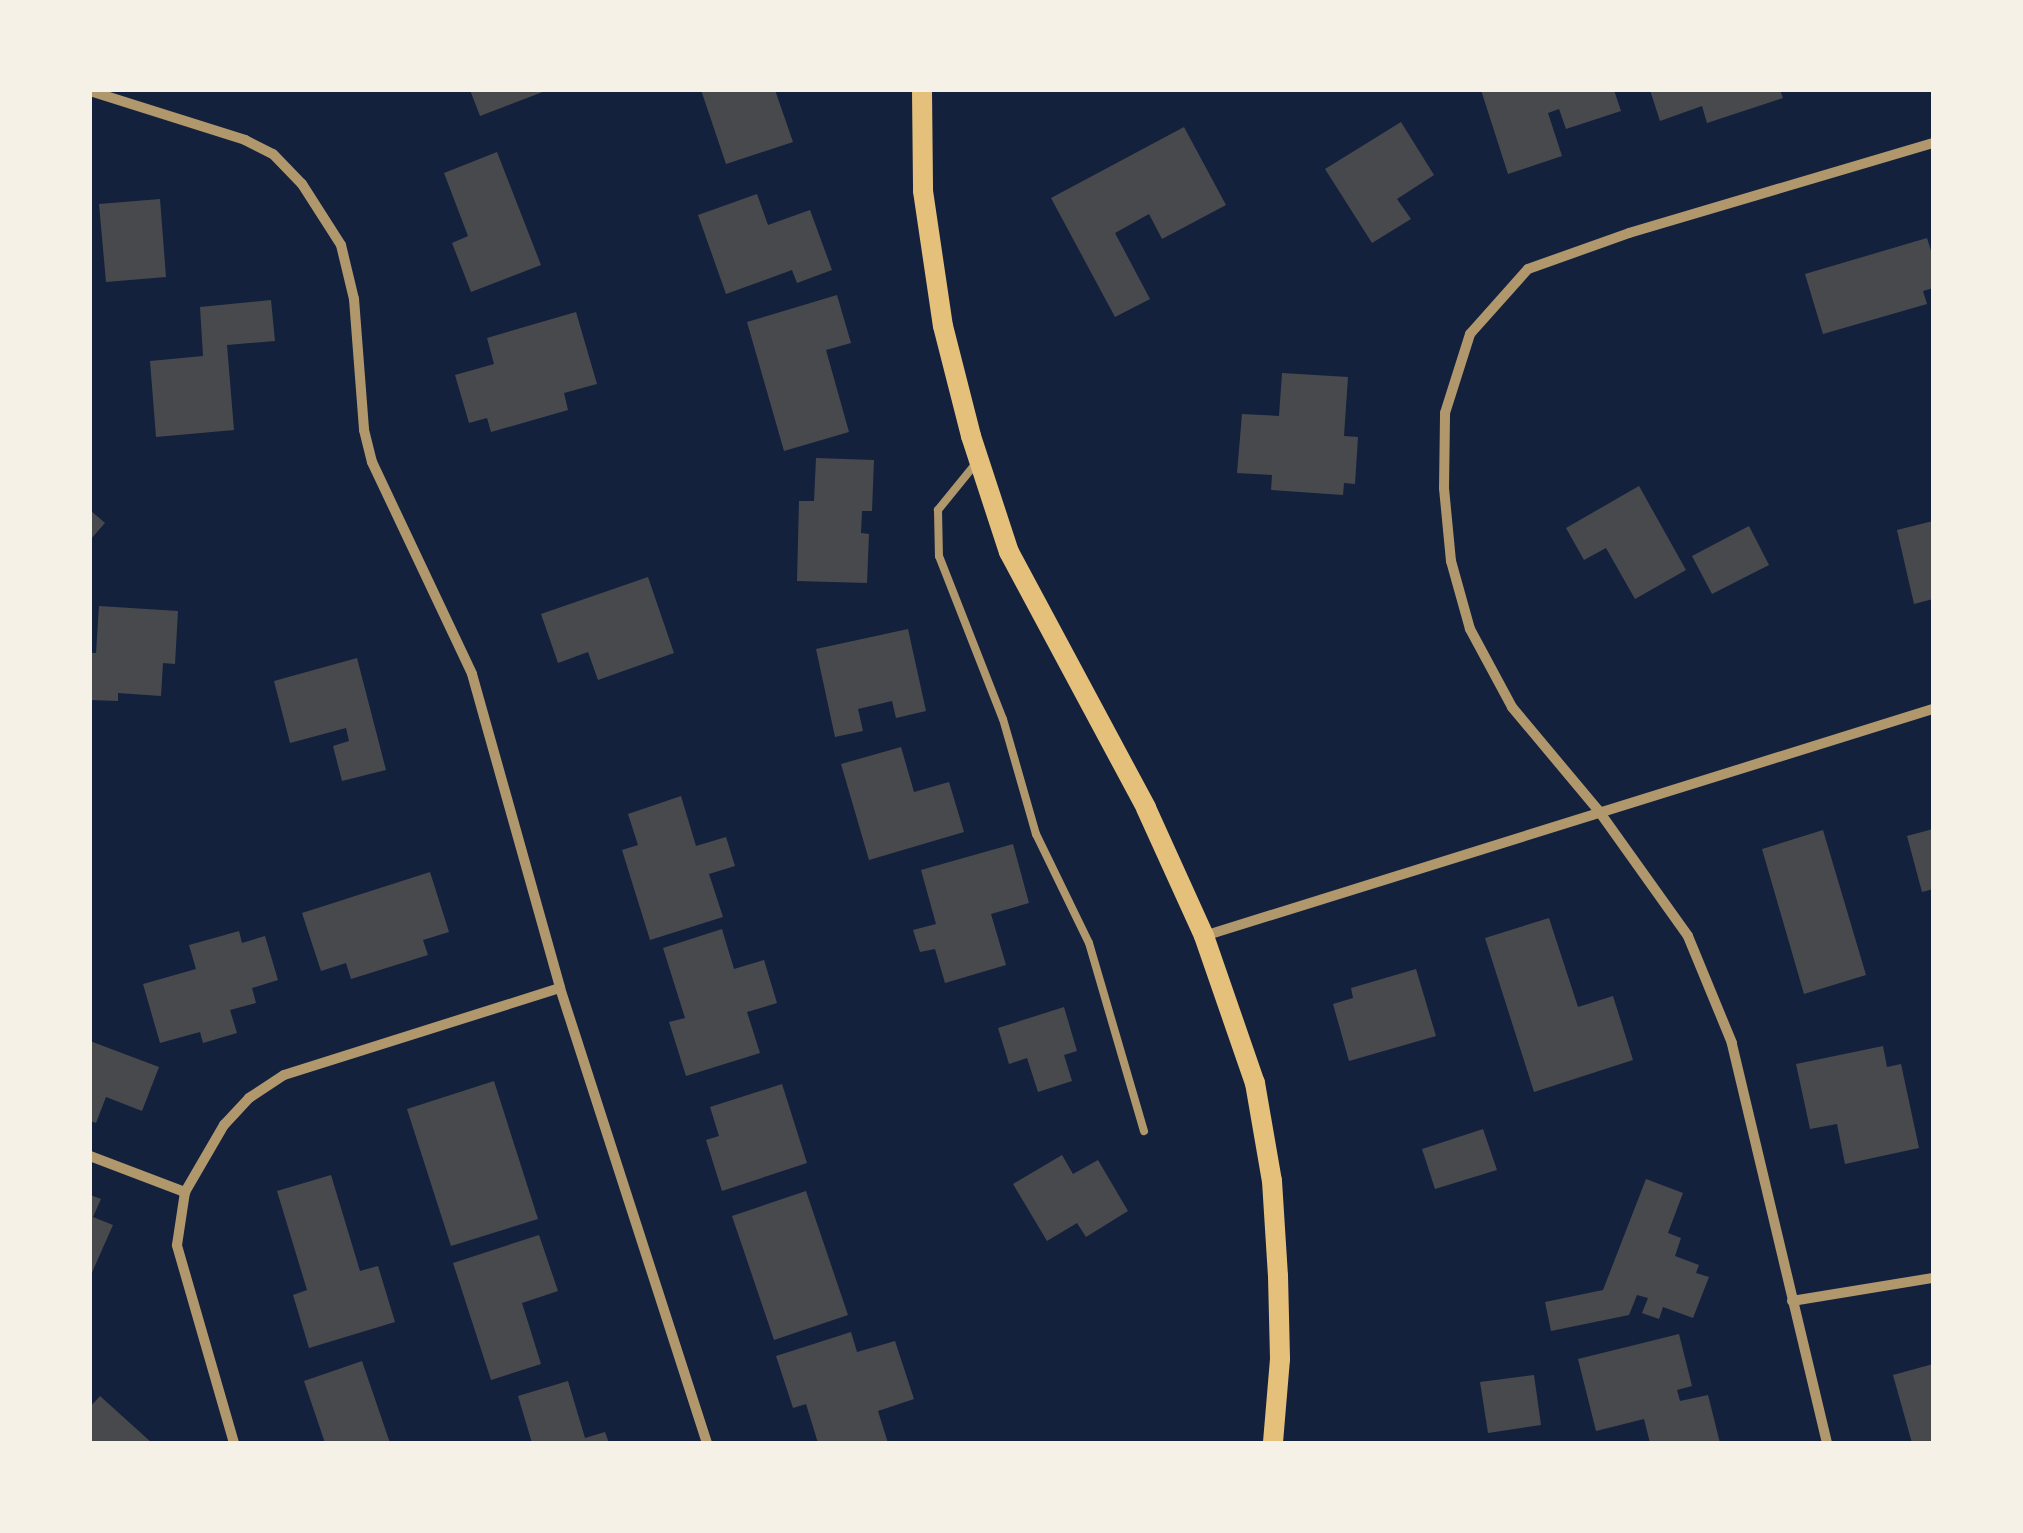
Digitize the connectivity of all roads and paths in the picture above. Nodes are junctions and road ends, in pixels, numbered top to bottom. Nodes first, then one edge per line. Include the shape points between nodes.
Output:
1 (90, 90) edge
2 (922, 90) edge
3 (1933, 142) edge
4 (979, 460) junction
5 (1933, 709) edge
6 (1598, 810) junction
7 (1204, 936) junction
8 (560, 988) junction
9 (1144, 1130) dead end
10 (90, 1156) edge
11 (186, 1192) junction
12 (1933, 1278) edge
13 (1792, 1301) junction
14 (234, 1443) edge
15 (707, 1443) edge
16 (1273, 1443) edge
17 (1826, 1443) edge

1 - 8 street via 273,154 335,234 354,299 372,462 472,674
2 - 4 main road via 923,191 943,326
3 - 6 street via 1528,269 1470,334 1445,412 1451,561 1470,629 1512,707
4 - 7 main road via 1009,552 1146,808
4 - 9 lane via 938,510 938,556 1003,719 1036,834 1089,943
5 - 6 street
6 - 7 street
6 - 13 street via 1688,936 1732,1043
7 - 16 main road via 1255,1083 1272,1181 1280,1359
8 - 11 street via 284,1076 224,1125
8 - 15 street
10 - 11 street
11 - 14 street via 178,1216 180,1260
12 - 13 street
13 - 17 street

